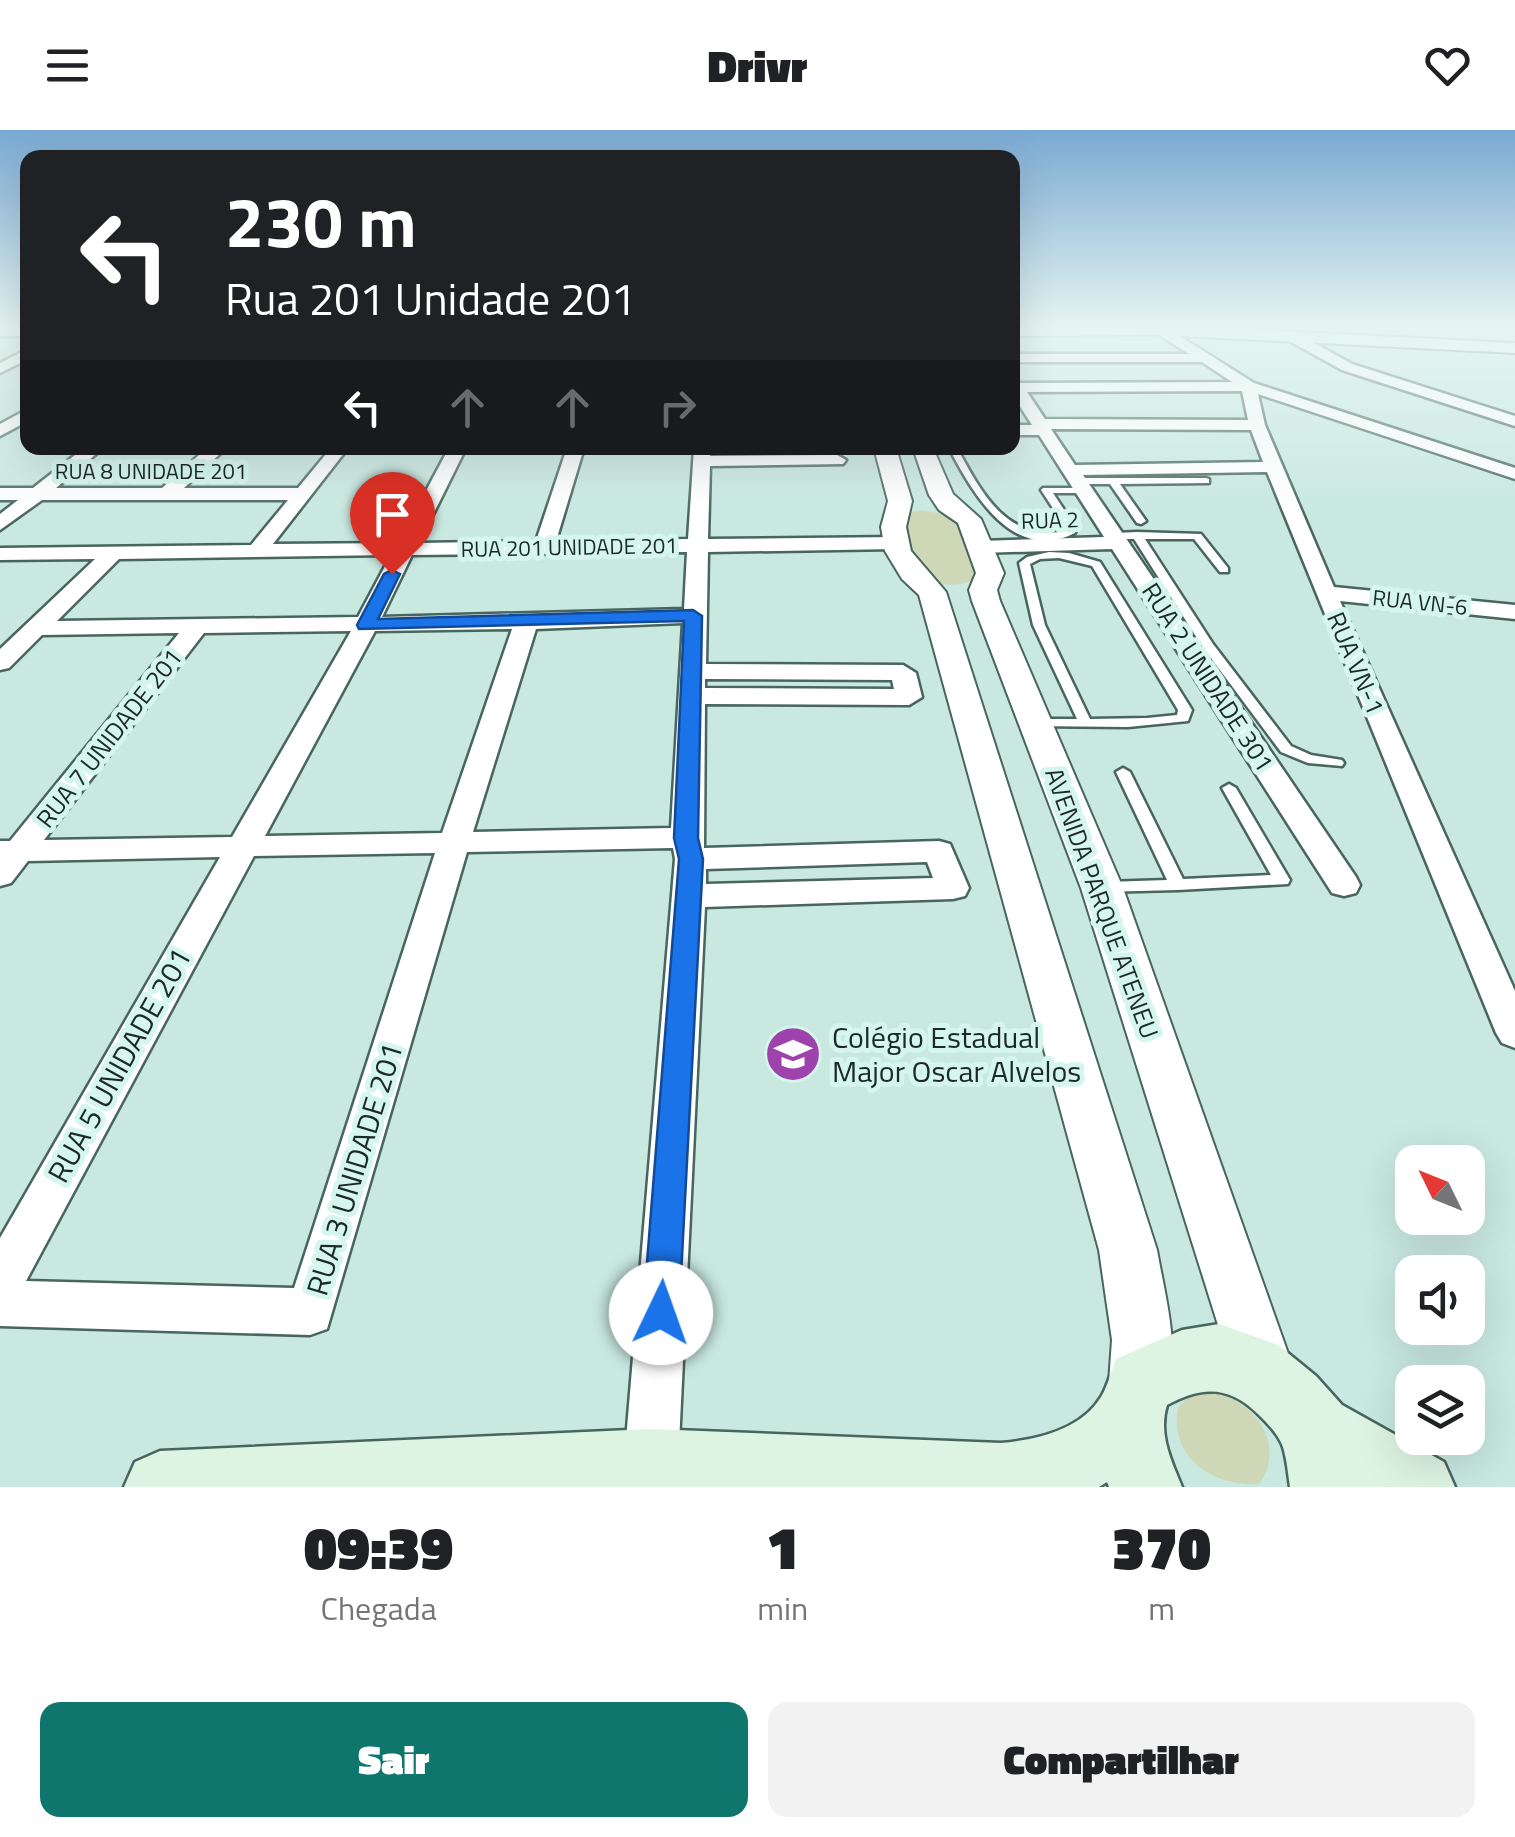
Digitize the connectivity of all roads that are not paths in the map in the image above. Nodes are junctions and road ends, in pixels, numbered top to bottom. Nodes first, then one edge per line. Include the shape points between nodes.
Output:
1 (1250, 391) edge
2 (1265, 391) edge
3 (1423, 391) edge
4 (1020, 394) edge
5 (1515, 421) edge
6 (1257, 424) junction
7 (1041, 427) junction
8 (1020, 429) edge
9 (85, 455) edge
10 (209, 455) edge
11 (334, 455) edge
12 (453, 455) edge
13 (572, 455) edge
14 (702, 455) edge
15 (724, 455) edge
16 (887, 455) edge
17 (926, 455) edge
18 (957, 455) edge
19 (837, 460) dead end
20 (1275, 467) junction
21 (1515, 474) edge
22 (1078, 481) junction
23 (1113, 482) junction
24 (1206, 482) dead end
25 (168, 493) junction
26 (0, 494) edge
27 (35, 494) junction
28 (302, 494) junction
29 (960, 511) junction
30 (1141, 521) dead end
31 (0, 524) edge
32 (1125, 538) junction
33 (698, 545) junction
34 (903, 545) junction
35 (544, 548) junction
36 (405, 550) junction
37 (256, 552) junction
38 (0, 554) edge
39 (112, 554) junction
40 (986, 560) junction
41 (1224, 570) dead end
42 (1325, 593) junction
43 (1515, 612) edge
44 (693, 616) junction
45 (526, 622) junction
46 (198, 625) junction
47 (366, 625) junction
48 (37, 628) junction
49 (0, 663) edge
50 (693, 684) junction
51 (1034, 722) junction
52 (1086, 722) junction
53 (1337, 763) dead end
54 (1124, 772) dead end
55 (1229, 788) dead end
56 (453, 845) junction
57 (238, 848) junction
58 (7, 859) edge
59 (688, 865) junction
60 (1178, 884) junction
61 (1344, 884) dead end
62 (1102, 888) junction
63 (1515, 1033) edge
64 (0, 1282) edge
65 (0, 1303) edge
66 (1265, 1376) junction
67 (1134, 1402) junction
68 (1320, 1458) edge
69 (651, 1464) junction
70 (160, 1487) edge
71 (1146, 1487) edge
72 (1419, 1487) edge

1 - 6 street, RUA VN-1
2 - 21 street
3 - 5 street
4 - 7 street, RUA 2 UNIDADE 301
6 - 7 street
6 - 20 street, RUA VN-1
7 - 8 street
7 - 22 street, RUA 2 UNIDADE 301
9 - 27 street
10 - 25 street
11 - 28 street
12 - 36 street, RUA 5 UNIDADE 201
13 - 35 street
14 - 33 street
15 - 19 street
16 - 34 street
17 - 29 street, AVENIDA PARQUE ATENEU via 941,495
18 - 22 lane via 979,495 1020,534 1070,532 1046,490
20 - 22 street
20 - 42 street, RUA VN-1
22 - 23 lane
22 - 32 street, RUA 2 UNIDADE 301
23 - 24 lane
23 - 30 lane
25 - 27 street, RUA 8 UNIDADE 201
25 - 28 street, RUA 8 UNIDADE 201
26 - 27 street, RUA 8 UNIDADE 201
27 - 31 street
28 - 37 street
29 - 34 street via 914,506
29 - 40 street, AVENIDA PARQUE ATENEU
32 - 40 street, RUA 2
32 - 41 lane via 1198,536
32 - 53 lane via 1286,750
32 - 61 street, RUA 2 UNIDADE 301
33 - 34 street, RUA 201 UNIDADE 201
33 - 35 street, RUA 201 UNIDADE 201
33 - 44 street
34 - 40 street via 952,589 970,586
34 - 67 street via 932,592 956,665 1128,1250 1142,1340
35 - 36 street, RUA 201 UNIDADE 201
36 - 37 street, RUA 201 UNIDADE 201
36 - 47 street, RUA 5 UNIDADE 201
37 - 39 street, RUA 201 UNIDADE 201
38 - 39 street, RUA 201 UNIDADE 201
39 - 48 street
40 - 51 street, AVENIDA PARQUE ATENEU via 986,602
42 - 43 street, RUA VN-6
42 - 63 street, RUA VN-1
44 - 45 street
44 - 50 street
45 - 47 street
45 - 56 street, RUA 3 UNIDADE 201
46 - 47 street
46 - 48 street
46 - 58 street, RUA 7 UNIDADE 201
47 - 57 street, RUA 5 UNIDADE 201
48 - 49 street
50 - 50 street via 909,697 904,673
50 - 59 street
51 - 52 lane
51 - 62 street, AVENIDA PARQUE ATENEU
52 - 52 lane via 1169,721 1183,718 1185,710 1096,564 1079,557 1026,560 1040,624
54 - 60 lane
55 - 60 lane via 1282,880
56 - 57 street
56 - 59 street
56 - 65 street, RUA 3 UNIDADE 201 via 310,1312
57 - 58 street, RUA 7 UNIDADE 201
57 - 64 street, RUA 5 UNIDADE 201
59 - 59 street via 953,888 939,852
59 - 69 street
60 - 62 lane
62 - 66 street, AVENIDA PARQUE ATENEU
66 - 67 main road via 1232,1358 1200,1355 1176,1362
66 - 68 main road via 1291,1398
67 - 69 main road via 1087,1455 1053,1474
67 - 71 main road via 1136,1466
68 - 72 main road
69 - 70 main road

